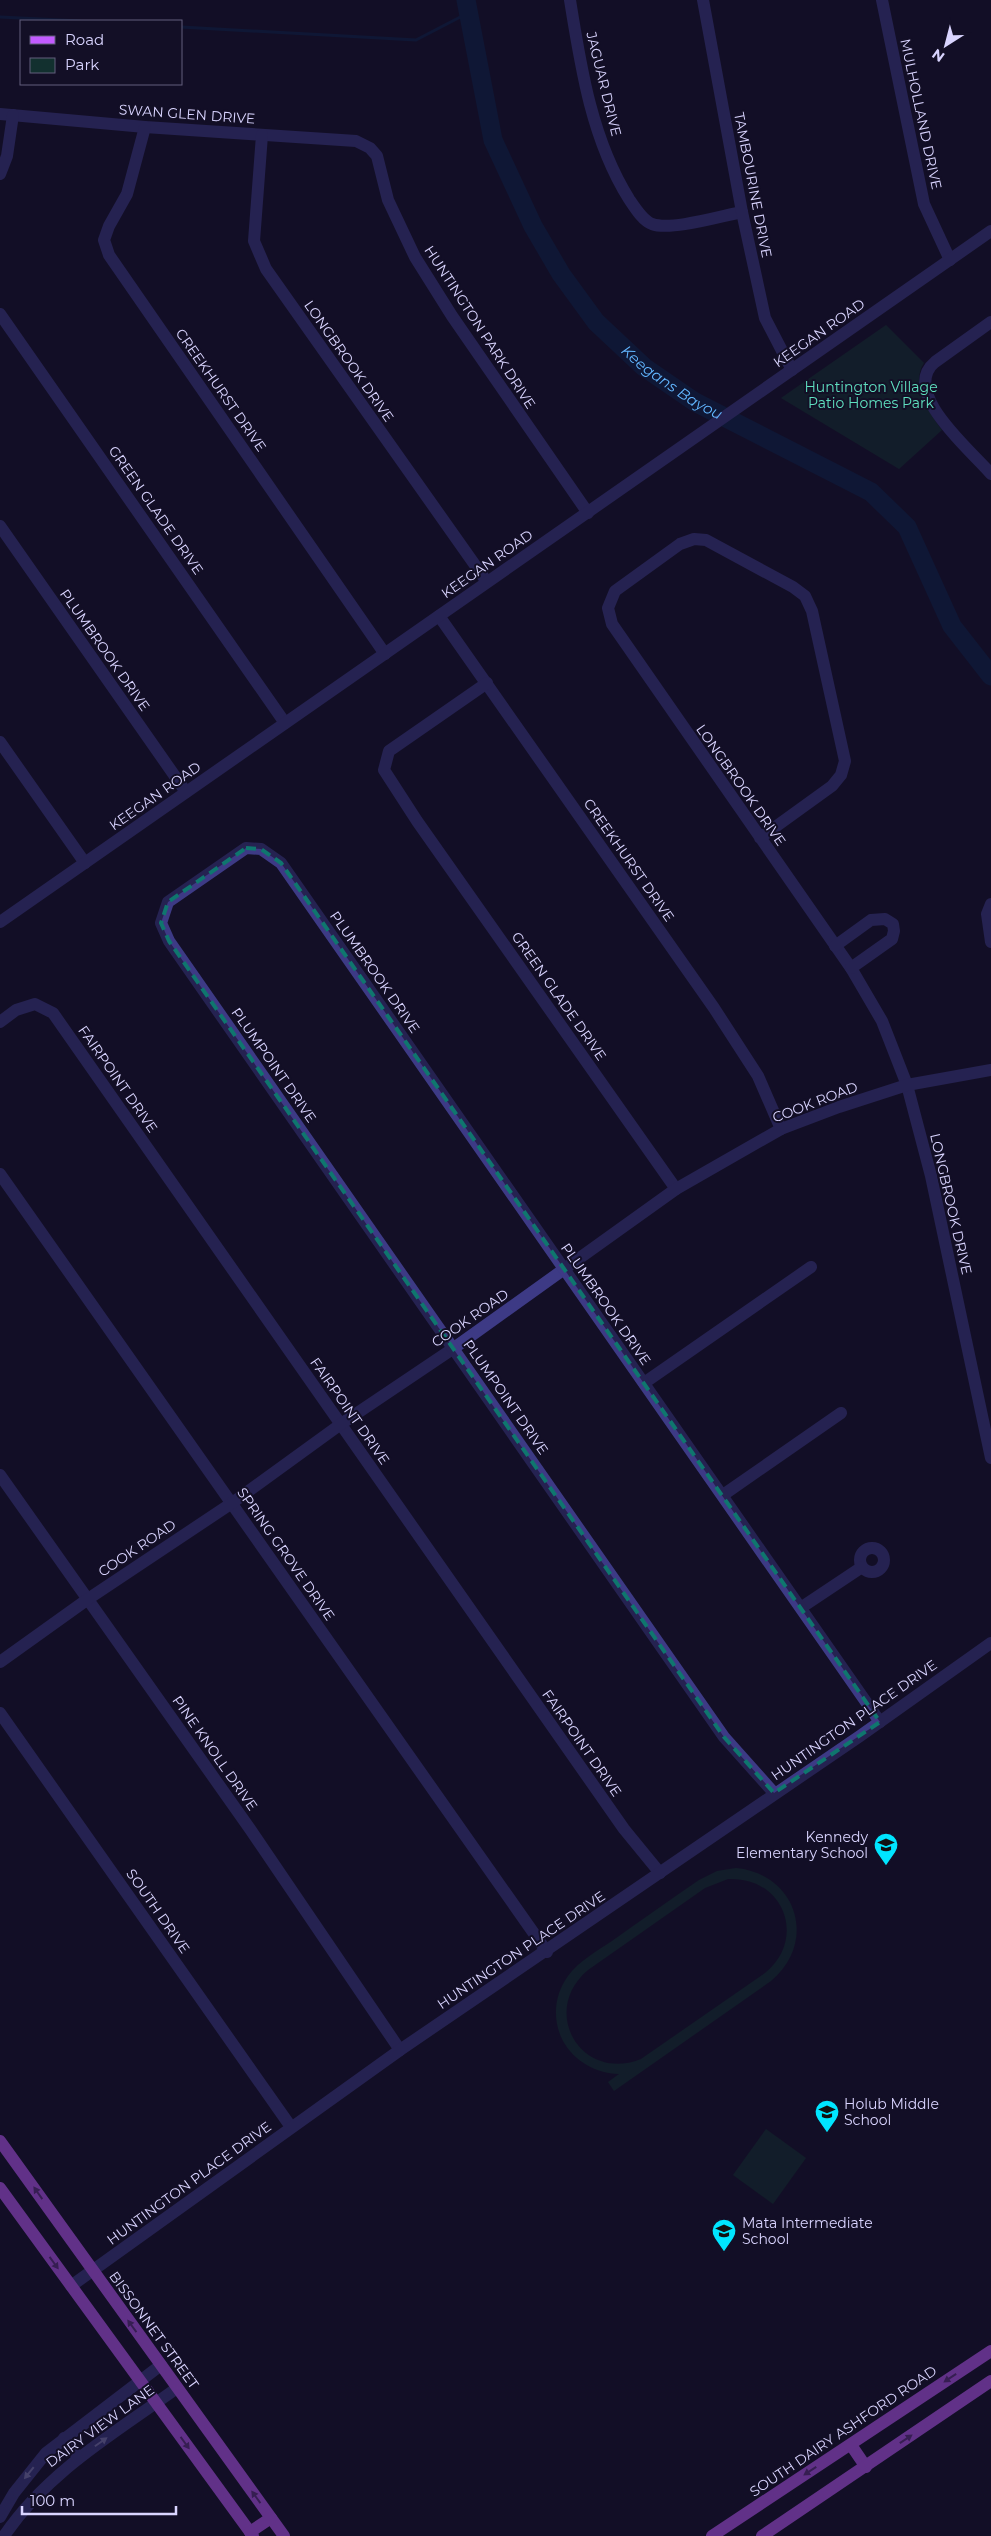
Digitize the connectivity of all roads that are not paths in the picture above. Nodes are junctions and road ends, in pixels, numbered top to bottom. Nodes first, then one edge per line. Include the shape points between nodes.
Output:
1 (570, 0) edge
2 (703, 0) edge
3 (882, 0) edge
4 (6, 114) edge
5 (145, 127) junction
6 (262, 135) junction
7 (370, 148) joint
8 (0, 174) edge
9 (742, 212) junction
10 (991, 231) edge
11 (950, 260) junction
12 (0, 314) edge
13 (991, 322) edge
14 (792, 370) junction
15 (991, 474) edge
16 (588, 513) junction
17 (0, 526) edge
18 (487, 582) junction
19 (439, 616) junction
20 (385, 654) junction
21 (487, 683) junction
22 (285, 723) junction
23 (0, 742) edge
24 (186, 792) junction
25 (760, 838) junction
26 (85, 863) junction
27 (991, 904) edge
28 (0, 922) edge
29 (991, 942) edge
30 (835, 946) junction
31 (851, 968) junction
32 (203, 989) joint
33 (0, 1022) edge
34 (991, 1070) edge
35 (907, 1085) junction
36 (781, 1129) junction
37 (0, 1174) edge
38 (676, 1189) junction
39 (811, 1267) dead end
40 (563, 1270) junction
41 (454, 1348) junction
42 (644, 1383) junction
43 (841, 1413) dead end
44 (341, 1424) junction
45 (991, 1458) edge
46 (0, 1475) edge
47 (723, 1495) junction
48 (232, 1503) junction
49 (862, 1567) dead end
50 (88, 1599) junction
51 (802, 1607) junction
52 (991, 1643) edge
53 (0, 1662) edge
54 (0, 1713) edge
55 (880, 1722) junction
56 (774, 1793) junction
57 (660, 1873) junction
58 (547, 1952) junction
59 (400, 2050) junction
60 (291, 2127) junction
61 (0, 2141) edge
62 (0, 2188) edge
63 (93, 2270) junction
64 (70, 2286) junction
65 (991, 2351) edge
66 (161, 2365) junction
67 (140, 2381) junction
68 (991, 2382) edge
69 (177, 2388) junction
70 (156, 2403) junction
71 (64, 2438) junction
72 (851, 2444) junction
73 (79, 2458) junction
74 (866, 2467) junction
75 (0, 2517) edge
76 (271, 2518) junction
77 (251, 2534) edge
78 (4, 2536) edge
79 (284, 2536) edge
80 (712, 2536) edge
81 (762, 2536) edge

1 - 9 street, JAGUAR DRIVE via 581,68 595,122 613,174 636,211 650,224 665,227
2 - 9 street, TAMBOURINE DRIVE
3 - 11 street, MULHOLLAND DRIVE via 924,204
4 - 5 street, SWAN GLEN DRIVE
4 - 8 street via 7,156
5 - 6 street, SWAN GLEN DRIVE
5 - 20 street, CREEKHURST DRIVE via 127,194 104,240 110,255
6 - 7 street, SWAN GLEN DRIVE via 356,141
6 - 18 street, LONGBROOK DRIVE via 254,241 266,269
7 - 16 street, HUNTINGTON PARK DRIVE via 377,156 388,200 415,257 457,324
9 - 14 street, TAMBOURINE DRIVE via 765,318
10 - 11 street, KEEGAN ROAD
11 - 14 street, KEEGAN ROAD
12 - 22 street, GREEN GLADE DRIVE
13 - 15 street via 925,372 934,411
14 - 16 street, KEEGAN ROAD
16 - 18 street, KEEGAN ROAD
17 - 24 street, PLUMBROOK DRIVE
18 - 19 street, KEEGAN ROAD
19 - 20 street, KEEGAN ROAD
19 - 21 street, CREEKHURST DRIVE
20 - 22 street, KEEGAN ROAD
21 - 36 street, CREEKHURST DRIVE via 714,1008 758,1076
21 - 38 street, GREEN GLADE DRIVE via 390,751 384,770
22 - 24 street, KEEGAN ROAD
23 - 26 street
24 - 26 street, KEEGAN ROAD
25 - 25 street, LONGBROOK DRIVE via 623,641 612,624 608,608 615,591 680,544 694,539 706,540 793,587 805,596 812,611 845,761 841,775 832,786
25 - 30 street, LONGBROOK DRIVE
26 - 28 street, KEEGAN ROAD
27 - 29 street via 987,914
30 - 31 street, LONGBROOK DRIVE
30 - 31 street via 871,920 885,919 892,924 892,939
31 - 35 street, LONGBROOK DRIVE via 882,1021
32 - 40 street, PLUMBROOK DRIVE via 169,941 161,923 168,902 246,848 261,849 280,863
32 - 41 street, PLUMPOINT DRIVE
33 - 44 street, FAIRPOINT DRIVE via 16,1010 35,1004 53,1012
34 - 35 street, COOK ROAD
35 - 36 street, COOK ROAD
35 - 45 street, LONGBROOK DRIVE via 931,1176
36 - 38 street, COOK ROAD
37 - 48 street, SPRING GROVE DRIVE
38 - 40 street, COOK ROAD
39 - 42 street
40 - 41 street, COOK ROAD
40 - 42 street, PLUMBROOK DRIVE
41 - 44 street, COOK ROAD
41 - 56 street, PLUMPOINT DRIVE via 724,1737
42 - 47 street, PLUMBROOK DRIVE
43 - 47 street
44 - 48 street, COOK ROAD
44 - 57 street, FAIRPOINT DRIVE via 618,1821
46 - 50 street, PINE KNOLL DRIVE
47 - 51 street, PLUMBROOK DRIVE
48 - 50 street, COOK ROAD
48 - 58 street, SPRING GROVE DRIVE
49 - 51 street
50 - 53 street, COOK ROAD
50 - 59 street, PINE KNOLL DRIVE
51 - 55 street, PLUMBROOK DRIVE
52 - 55 street, HUNTINGTON PLACE DRIVE
54 - 60 street, SOUTH DRIVE
55 - 56 street, HUNTINGTON PLACE DRIVE
56 - 57 street, HUNTINGTON PLACE DRIVE
57 - 58 street, HUNTINGTON PLACE DRIVE
58 - 59 street, HUNTINGTON PLACE DRIVE
59 - 60 street, HUNTINGTON PLACE DRIVE
60 - 63 street, HUNTINGTON PLACE DRIVE
63 -> 61 main road, BISSONNET STREET
62 -> 64 main road
63 - 64 street, HUNTINGTON PLACE DRIVE
66 -> 63 main road, BISSONNET STREET
64 - 67 main road
65 -> 72 main road, SOUTH DAIRY ASHFORD ROAD
66 - 67 street, DAIRY VIEW LANE
66 - 69 main road, BISSONNET STREET
67 - 70 main road
67 - 71 street, DAIRY VIEW LANE
74 -> 68 main road
69 - 70 street, DAIRY VIEW LANE
76 -> 69 main road, BISSONNET STREET
73 -> 70 street, DAIRY VIEW LANE
70 -> 77 main road
71 - 73 street
71 -> 75 street, DAIRY VIEW LANE via 27,2475
72 - 74 main road
72 -> 80 main road, SOUTH DAIRY ASHFORD ROAD
73 - 78 street, DAIRY VIEW LANE via 41,2490
74 - 81 main road
76 - 77 main road
76 - 79 main road, BISSONNET STREET

